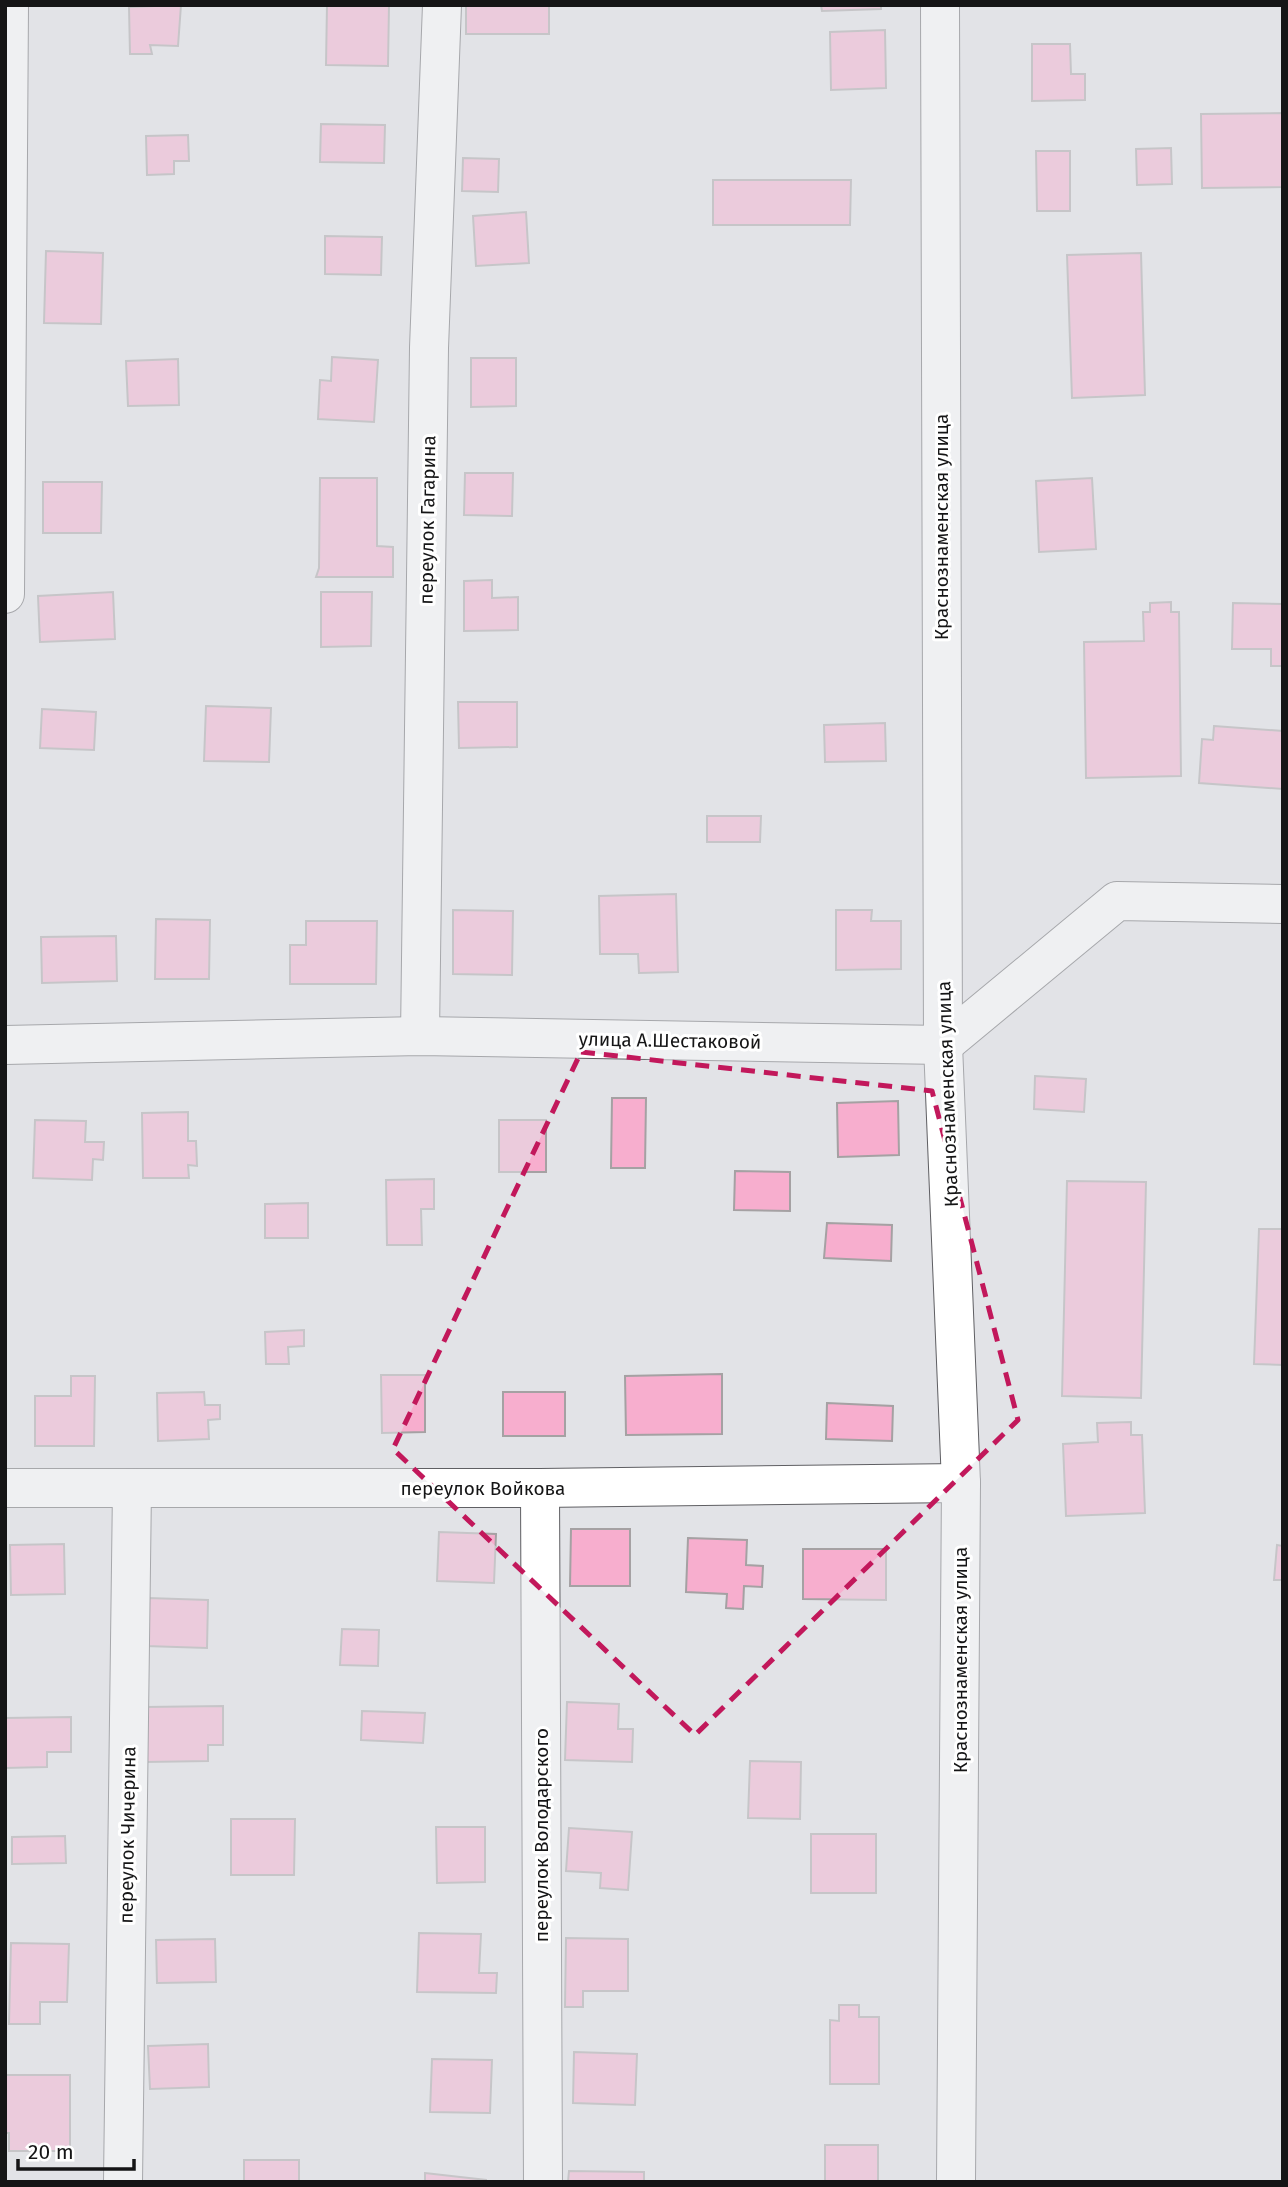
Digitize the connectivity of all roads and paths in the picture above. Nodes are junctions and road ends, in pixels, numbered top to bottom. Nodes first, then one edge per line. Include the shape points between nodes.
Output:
1 (9, 5) edge
2 (442, 5) edge
3 (940, 5) edge
4 (5, 594) edge
5 (1283, 904) edge
6 (420, 1035) junction
7 (5, 1045) edge
8 (943, 1045) junction
9 (961, 1483) junction
10 (5, 1488) edge
11 (132, 1488) junction
12 (540, 1488) junction
13 (123, 2182) edge
14 (543, 2182) edge
15 (956, 2182) edge

1 - 4 street
2 - 6 street, переулок Гагарина via 429,362
3 - 8 street, Краснознаменская улица
5 - 8 street via 1117,901
6 - 7 street, улица А.Шестаковой
6 - 8 street, улица А.Шестаковой
8 - 9 street, Краснознаменская улица
9 - 12 street, переулок Войкова
9 - 15 street, Краснознаменская улица
10 - 11 street, переулок Войкова
11 - 12 street, переулок Войкова
11 - 13 street, переулок Чичерина
12 - 14 street, переулок Володарского

